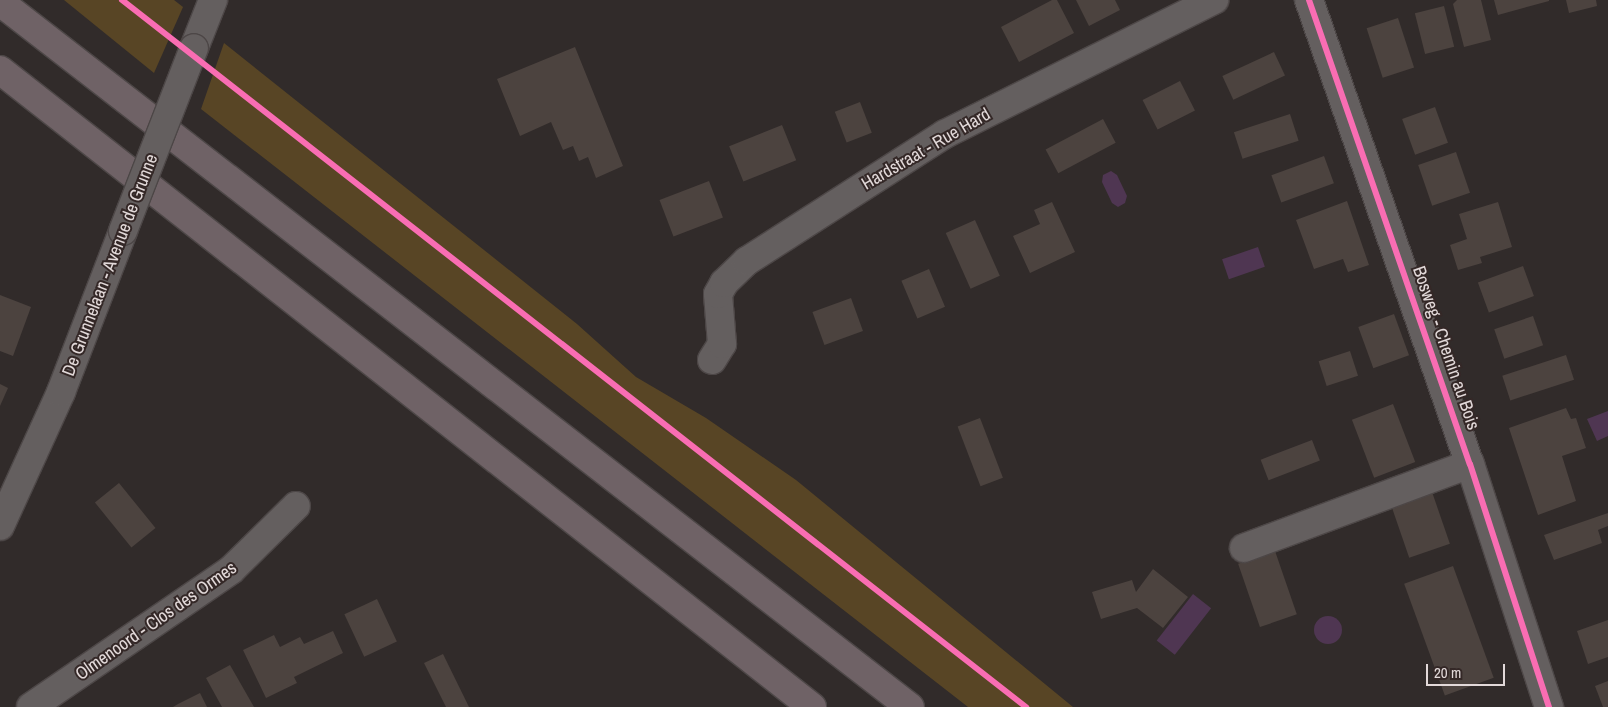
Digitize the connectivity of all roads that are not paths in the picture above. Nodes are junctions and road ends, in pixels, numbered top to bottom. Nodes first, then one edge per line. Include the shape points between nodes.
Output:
1 (213, 0) edge
2 (1214, 0) edge
3 (1310, 0) edge
4 (0, 2) edge
5 (0, 70) edge
6 (712, 360) dead end
7 (1470, 464) junction
8 (296, 506) dead end
9 (0, 526) edge
10 (1244, 548) dead end
11 (31, 707) edge
12 (812, 707) edge
13 (910, 707) edge
14 (1549, 707) edge

1 - 9 street, De Grunnelaan - Avenue de Grunne, bridge via 61,392
2 - 6 street, Hardstraat - Rue Hard via 945,134 747,261 724,283 718,294 722,344
3 - 7 street, Bosweg - Chemin au Bois
4 - 13 highway
5 - 12 highway
7 - 10 street
7 - 14 street, Bosweg - Chemin au Bois
8 - 11 street, Olmenoord - Clos des Ormes via 231,570

